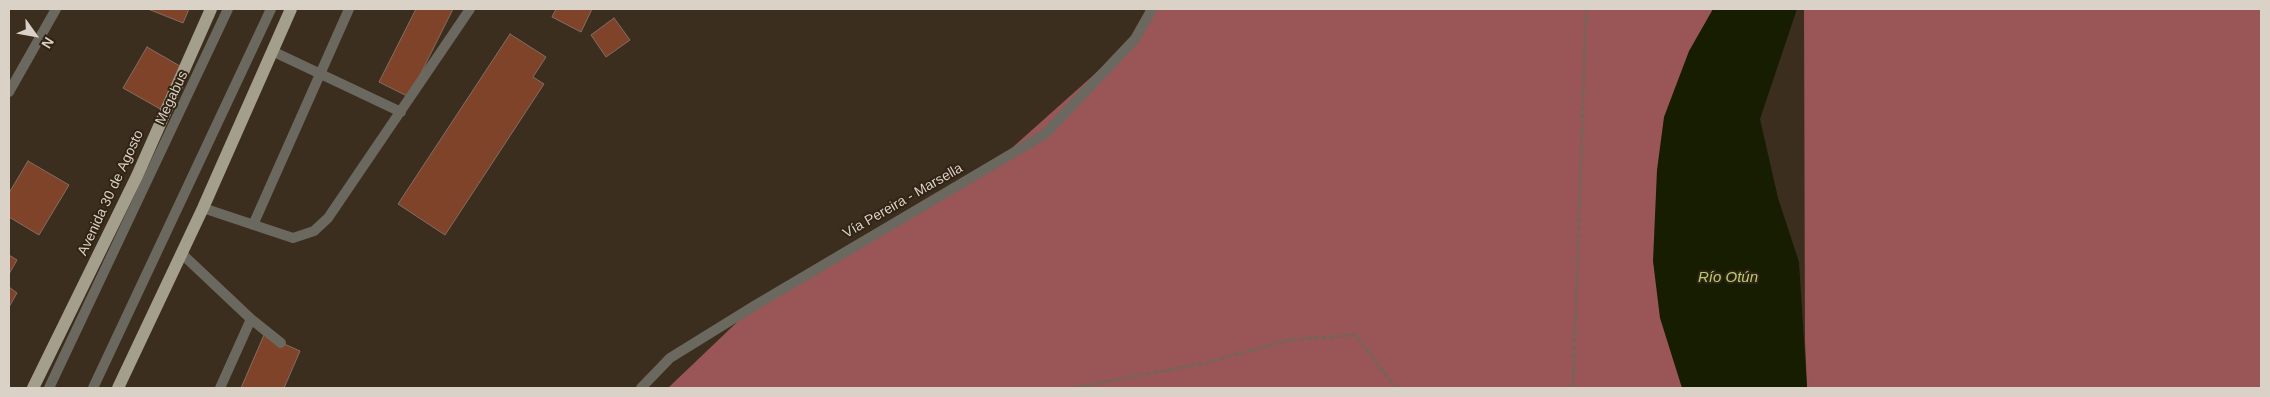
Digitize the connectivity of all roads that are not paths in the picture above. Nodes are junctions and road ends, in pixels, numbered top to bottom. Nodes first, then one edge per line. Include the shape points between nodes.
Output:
1 (56, 9) edge
2 (211, 9) edge
3 (228, 9) edge
4 (271, 9) edge
5 (291, 9) edge
6 (349, 9) edge
7 (470, 9) edge
8 (1152, 9) edge
9 (272, 51) junction
10 (320, 74) junction
11 (9, 92) edge
12 (401, 112) junction
13 (203, 208) junction
14 (253, 225) junction
15 (182, 253) junction
16 (251, 319) junction
17 (281, 342) dead end
18 (34, 388) edge
19 (49, 388) edge
20 (93, 388) edge
21 (118, 388) edge
22 (220, 388) edge
23 (641, 388) edge

1 - 11 street
2 - 18 main road, Avenida 30 de Agosto via 137,176
3 - 19 street, Megabus
4 - 20 street
5 - 9 main road
6 - 10 street
7 - 12 street
8 - 23 street, Vía Pereira - Marsella via 1134,39 1045,134 670,358
9 - 10 street
9 - 13 main road
10 - 12 street
10 - 14 street
12 - 14 street via 328,218 314,231 293,238
13 - 14 street
13 - 15 main road
15 - 16 street
15 - 21 main road
16 - 17 street
16 - 22 street

